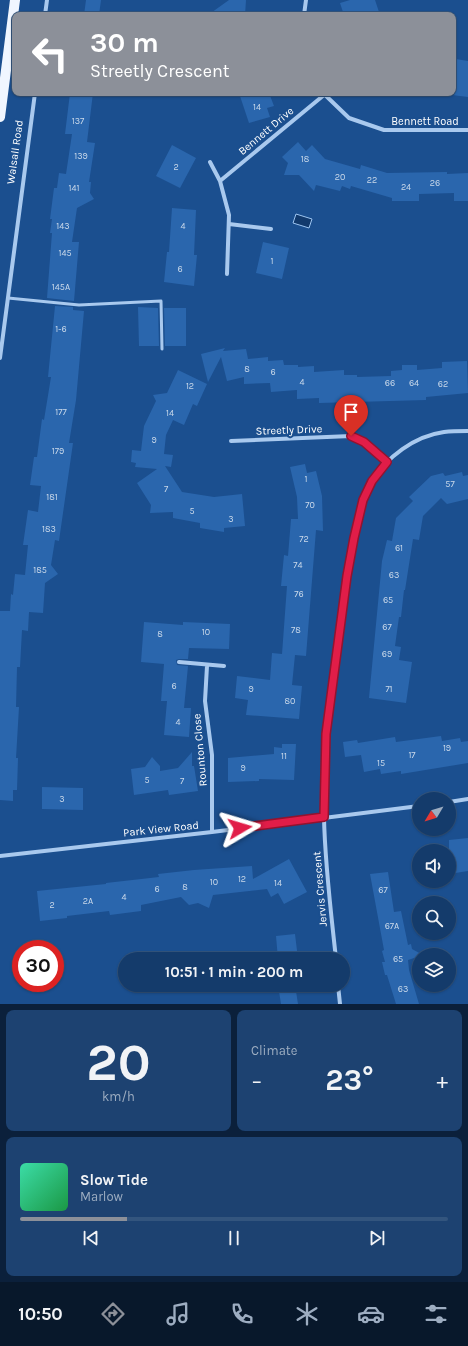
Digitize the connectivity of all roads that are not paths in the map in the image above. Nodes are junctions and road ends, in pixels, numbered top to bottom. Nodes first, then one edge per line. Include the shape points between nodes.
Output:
1 (15, 0) edge
2 (47, 0) edge
3 (306, 0) edge
4 (13, 12) edge
5 (45, 12) edge
6 (304, 12) edge
7 (12, 23) edge
8 (35, 96) edge
9 (321, 96) edge
10 (325, 96) edge
11 (0, 117) edge
12 (468, 130) edge
13 (210, 162) dead end
14 (220, 181) junction
15 (229, 224) junction
16 (271, 229) dead end
17 (227, 274) dead end
18 (8, 298) junction
19 (162, 349) dead end
20 (0, 358) edge
21 (468, 431) edge
22 (231, 441) dead end
23 (387, 462) junction
24 (179, 662) dead end
25 (207, 666) junction
26 (224, 666) dead end
27 (468, 799) edge
28 (456, 801) edge
29 (412, 807) edge
30 (324, 817) junction
31 (212, 832) junction
32 (0, 856) edge
33 (335, 952) edge
34 (339, 992) edge
35 (340, 1004) edge

1 - 4 main road, Walsall Road
2 - 5 street
3 - 6 street
7 - 11 main road, Walsall Road
8 - 18 street, Walsall Road
9 - 14 street, Bennett Drive
10 - 12 street, Bennett Road via 349,118 384,130
13 - 14 street
14 - 15 street
15 - 16 street
15 - 17 street
18 - 19 lane via 79,305 161,301
18 - 20 street, Walsall Road
21 - 23 street, Jervis Crescent via 444,432 424,437
22 - 23 street, Streetly Drive via 351,436 364,442
23 - 30 street, Jervis Crescent via 372,481 363,500 351,553 326,734
24 - 25 street
25 - 26 street
25 - 31 street, Rounton Close via 205,701 212,755
27 - 28 street
29 - 30 street, Park View Road
30 - 31 street, Park View Road
30 - 33 street, Jervis Crescent
31 - 32 street, Park View Road
34 - 35 street

